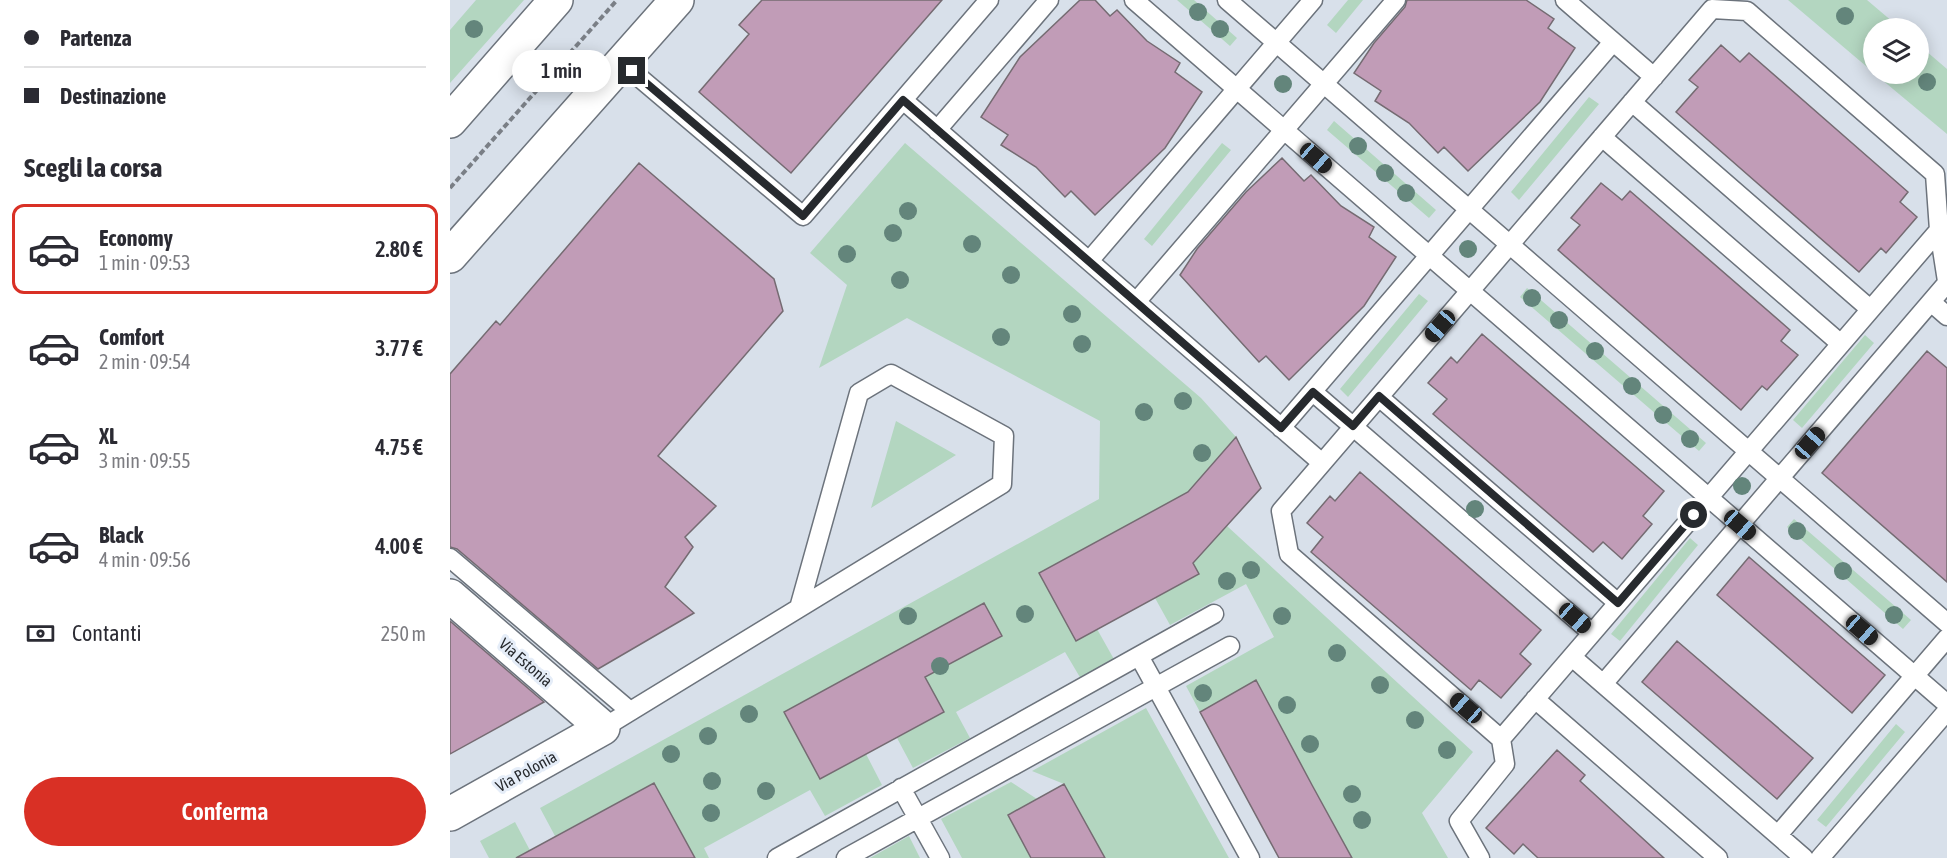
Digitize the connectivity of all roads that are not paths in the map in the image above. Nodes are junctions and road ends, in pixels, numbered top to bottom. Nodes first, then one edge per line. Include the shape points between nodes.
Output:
1 (556, 0) edge
2 (677, 0) edge
3 (989, 0) edge
4 (1049, 0) edge
5 (1134, 0) edge
6 (1227, 0) edge
7 (1313, 0) edge
8 (1396, 0) edge
9 (1565, 0) edge
10 (1276, 42) junction
11 (1614, 42) junction
12 (621, 62) junction
13 (1654, 76) junction
14 (1324, 84) junction
15 (1237, 88) junction
16 (903, 100) junction
17 (1632, 102) junction
18 (450, 121) edge
19 (937, 130) junction
20 (1284, 130) junction
21 (1602, 137) junction
22 (1470, 209) junction
23 (1939, 230) junction
24 (1510, 245) junction
25 (450, 256) edge
26 (1429, 256) junction
27 (1089, 261) junction
28 (1947, 282) edge
29 (1470, 291) junction
30 (1136, 302) junction
31 (1931, 302) junction
32 (1870, 309) junction
33 (1947, 316) edge
34 (1841, 344) junction
35 (1313, 392) junction
36 (1379, 396) junction
37 (1353, 426) junction
38 (1281, 428) junction
39 (1748, 451) junction
40 (1322, 463) junction
41 (1780, 478) junction
42 (1708, 497) junction
43 (1740, 525) junction
44 (450, 558) edge
45 (450, 596) edge
46 (1618, 603) junction
47 (799, 608) junction
48 (1214, 614) dead end
49 (1947, 623) edge
50 (1592, 633) junction
51 (1947, 638) edge
52 (1230, 646) dead end
53 (1139, 656) junction
54 (1572, 657) junction
55 (1915, 676) junction
56 (1603, 684) junction
57 (1157, 687) junction
58 (1535, 699) junction
59 (1947, 704) edge
60 (630, 711) junction
61 (1947, 711) edge
62 (603, 728) junction
63 (1501, 739) junction
64 (901, 788) junction
65 (450, 814) edge
66 (917, 818) junction
67 (1778, 835) junction
68 (777, 858) edge
69 (846, 858) edge
70 (940, 858) edge
71 (1250, 858) edge
72 (1480, 858) edge
73 (1718, 858) edge
74 (1804, 858) edge
75 (1820, 858) edge

1 - 18 street
2 - 12 street
3 - 16 lane
4 - 19 lane
5 - 15 lane
6 - 10 lane
7 - 10 lane
8 - 14 lane
9 - 11 lane
10 - 14 lane
10 - 15 lane
11 - 13 lane
11 - 22 lane
12 - 16 lane via 803,216
12 - 25 street
13 - 17 lane
13 - 23 lane via 1712,9 1747,12 1935,174
14 - 20 lane
14 - 22 lane
15 - 20 lane
15 - 27 lane
16 - 19 lane
17 - 21 lane
17 - 32 lane
19 - 27 lane
20 - 26 lane
20 - 30 lane
21 - 24 lane
21 - 34 lane
22 - 24 lane
22 - 26 lane
23 - 28 lane
23 - 32 lane
24 - 29 lane
24 - 39 lane
26 - 29 lane
26 - 35 lane
27 - 30 lane
28 - 31 lane
29 - 36 lane
29 - 42 lane
30 - 38 lane
31 - 33 lane
31 - 41 lane
32 - 34 lane
34 - 39 lane
35 - 37 lane
35 - 38 lane
36 - 37 lane
36 - 46 lane
37 - 40 lane
37 - 50 lane
38 - 40 lane
39 - 41 lane
39 - 42 lane
40 - 63 lane via 1281,511 1289,554
41 - 43 lane
41 - 49 lane
42 - 43 lane
42 - 46 lane
43 - 55 lane
43 - 56 lane
44 - 60 lane
45 - 62 street, Via Estonia
46 - 50 lane
47 - 47 lane via 1002,484 1004,436 891,374 859,393
47 - 60 lane
48 - 53 lane
50 - 54 lane
51 - 55 lane
52 - 57 lane
53 - 57 lane
53 - 64 lane
54 - 56 lane
54 - 58 lane
55 - 59 lane
55 - 67 lane
56 - 67 lane
57 - 66 lane
57 - 71 lane
58 - 63 lane
58 - 73 lane
60 - 62 lane
61 - 75 lane
62 - 65 street, Via Polonia
63 - 72 lane via 1505,764 1459,822
64 - 66 lane
64 - 68 lane
66 - 69 lane
66 - 70 lane
67 - 74 lane

